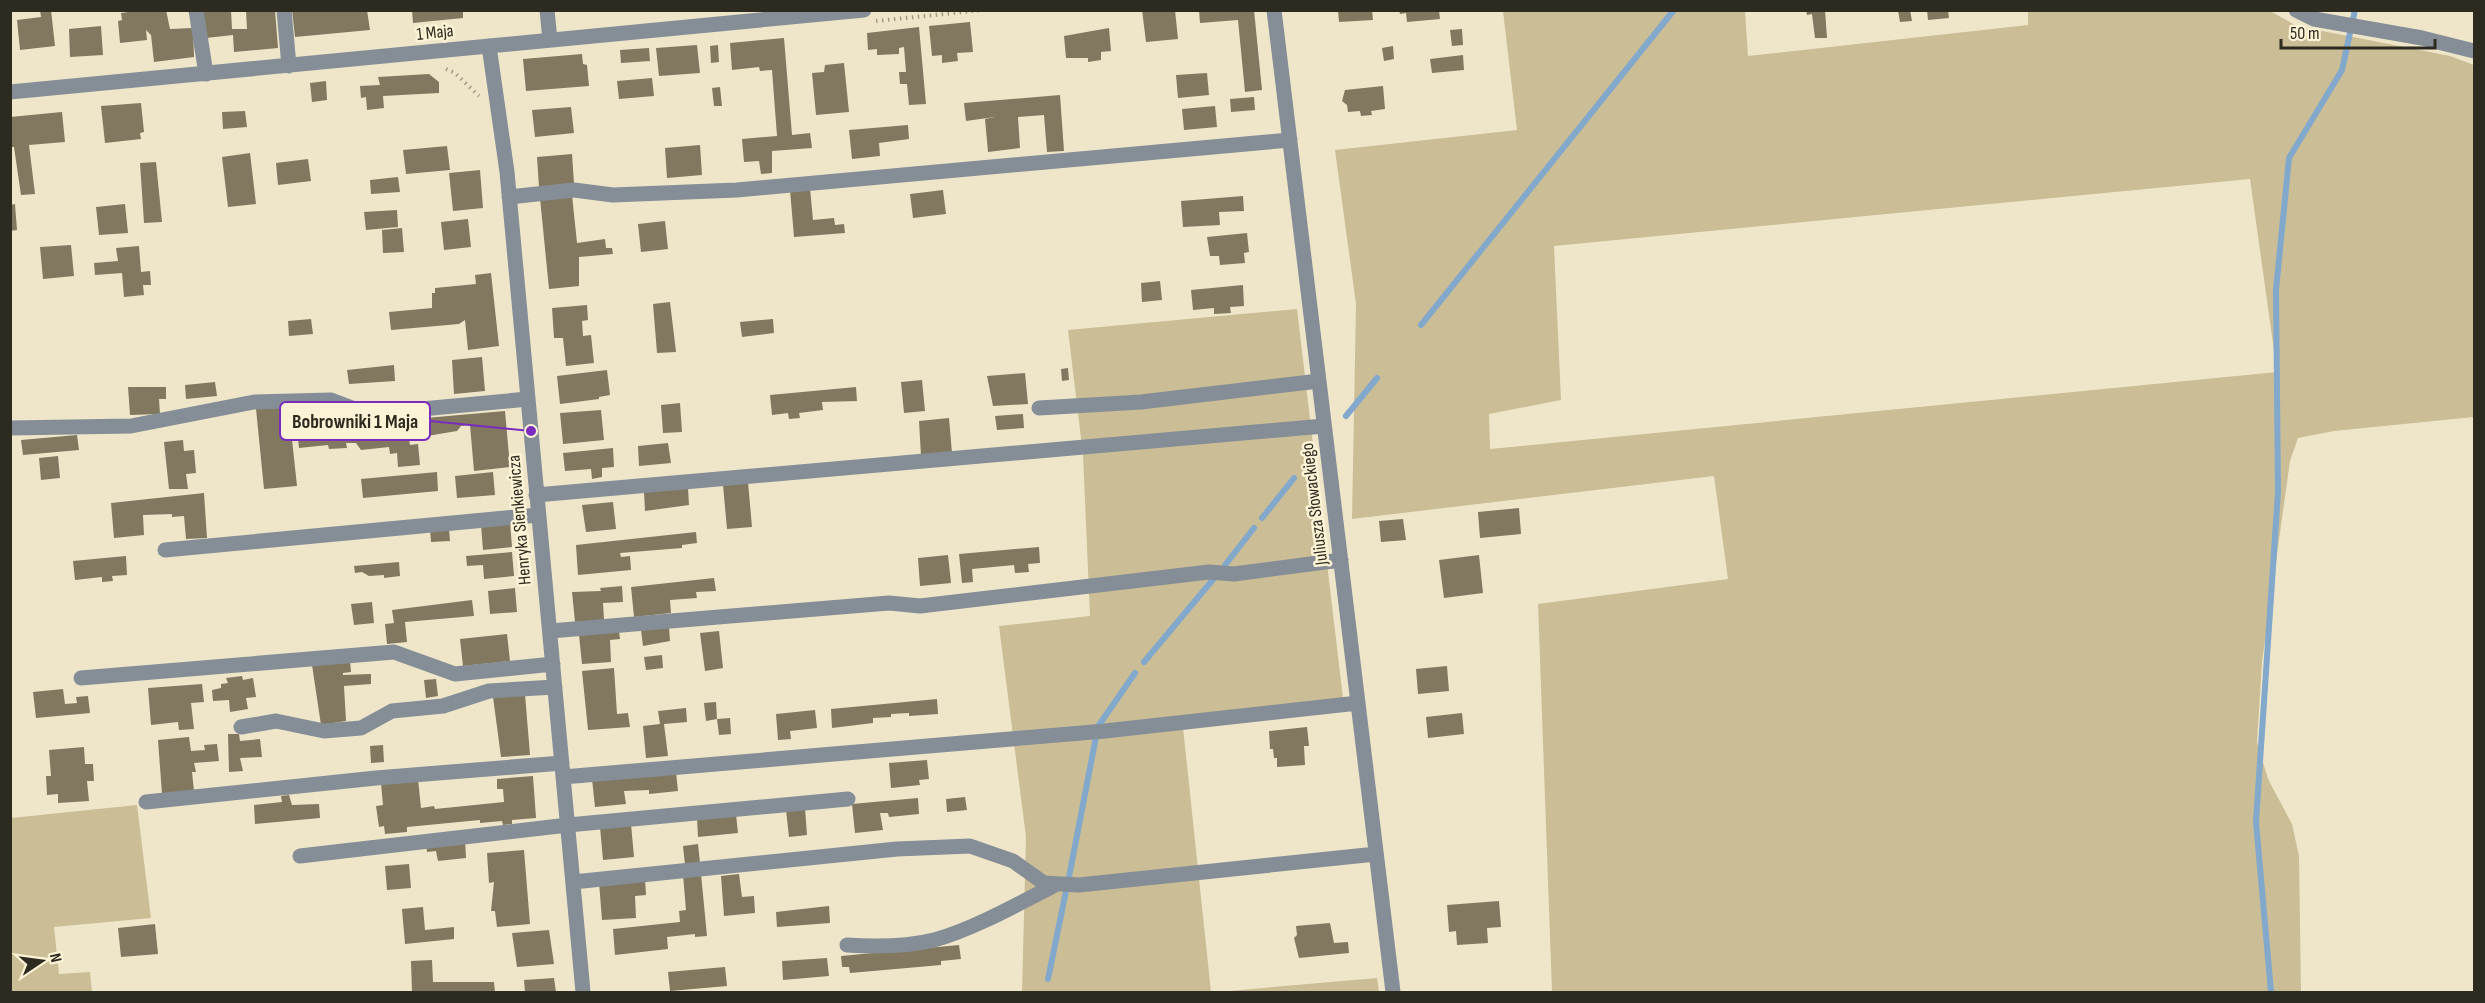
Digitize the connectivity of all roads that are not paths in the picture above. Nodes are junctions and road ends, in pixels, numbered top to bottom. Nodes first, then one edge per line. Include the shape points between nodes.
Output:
1 (196, 10) edge
2 (284, 10) edge
3 (547, 10) edge
4 (864, 10) edge
5 (1274, 10) edge
6 (2296, 10) edge
7 (735, 16) edge
8 (550, 40) junction
9 (489, 46) junction
10 (2475, 51) edge
11 (289, 66) junction
12 (206, 74) junction
13 (10, 92) edge
14 (1290, 140) junction
15 (509, 197) junction
16 (1319, 381) junction
17 (528, 399) junction
18 (1039, 408) dead end
19 (1324, 426) junction
20 (10, 428) edge
21 (536, 495) junction
22 (538, 515) junction
23 (165, 550) dead end
24 (1341, 560) junction
25 (550, 631) junction
26 (553, 664) junction
27 (81, 678) dead end
28 (555, 687) junction
29 (1358, 703) junction
30 (241, 728) dead end
31 (562, 770) junction
32 (848, 799) dead end
33 (146, 802) dead end
34 (568, 825) junction
35 (1376, 854) junction
36 (300, 856) dead end
37 (573, 882) junction
38 (1057, 884) junction
39 (847, 945) dead end
40 (583, 993) edge
41 (1393, 993) edge

1 - 12 street
2 - 11 street
3 - 8 street
4 - 7 street, 1 Maja
5 - 14 street, Juliusza Słowackiego
6 - 10 street via 2314,19
7 - 8 street, 1 Maja
8 - 9 street, 1 Maja
9 - 11 street, 1 Maja
9 - 15 street, Henryka Sienkiewicza
11 - 12 street, 1 Maja
12 - 13 street, 1 Maja
14 - 15 street via 737,190 613,195 574,190
14 - 16 street, Juliusza Słowackiego
15 - 17 street, Henryka Sienkiewicza
16 - 18 street via 1141,402
16 - 19 street, Juliusza Słowackiego
17 - 20 street via 368,414 331,400 254,402 131,426
17 - 21 street, Henryka Sienkiewicza
19 - 21 street
19 - 24 street, Juliusza Słowackiego
21 - 22 street, Henryka Sienkiewicza
22 - 23 street
22 - 25 street, Henryka Sienkiewicza
24 - 25 street via 920,606 889,603
24 - 29 street, Juliusza Słowackiego
25 - 26 street, Henryka Sienkiewicza
26 - 27 street via 455,674 394,652
26 - 28 street, Henryka Sienkiewicza
28 - 30 street via 489,691 443,706 392,711 361,728 324,731 276,721
28 - 31 street, Henryka Sienkiewicza
29 - 31 street via 1105,731
29 - 35 street, Juliusza Słowackiego
31 - 33 street via 376,778
31 - 34 street, Henryka Sienkiewicza
32 - 34 street
34 - 36 street
34 - 37 street, Henryka Sienkiewicza
35 - 38 street via 1079,885
35 - 41 street, Juliusza Słowackiego
37 - 38 street via 897,849 970,846 1013,861 1044,883
37 - 40 street, Henryka Sienkiewicza
38 - 39 street via 935,940 881,948

